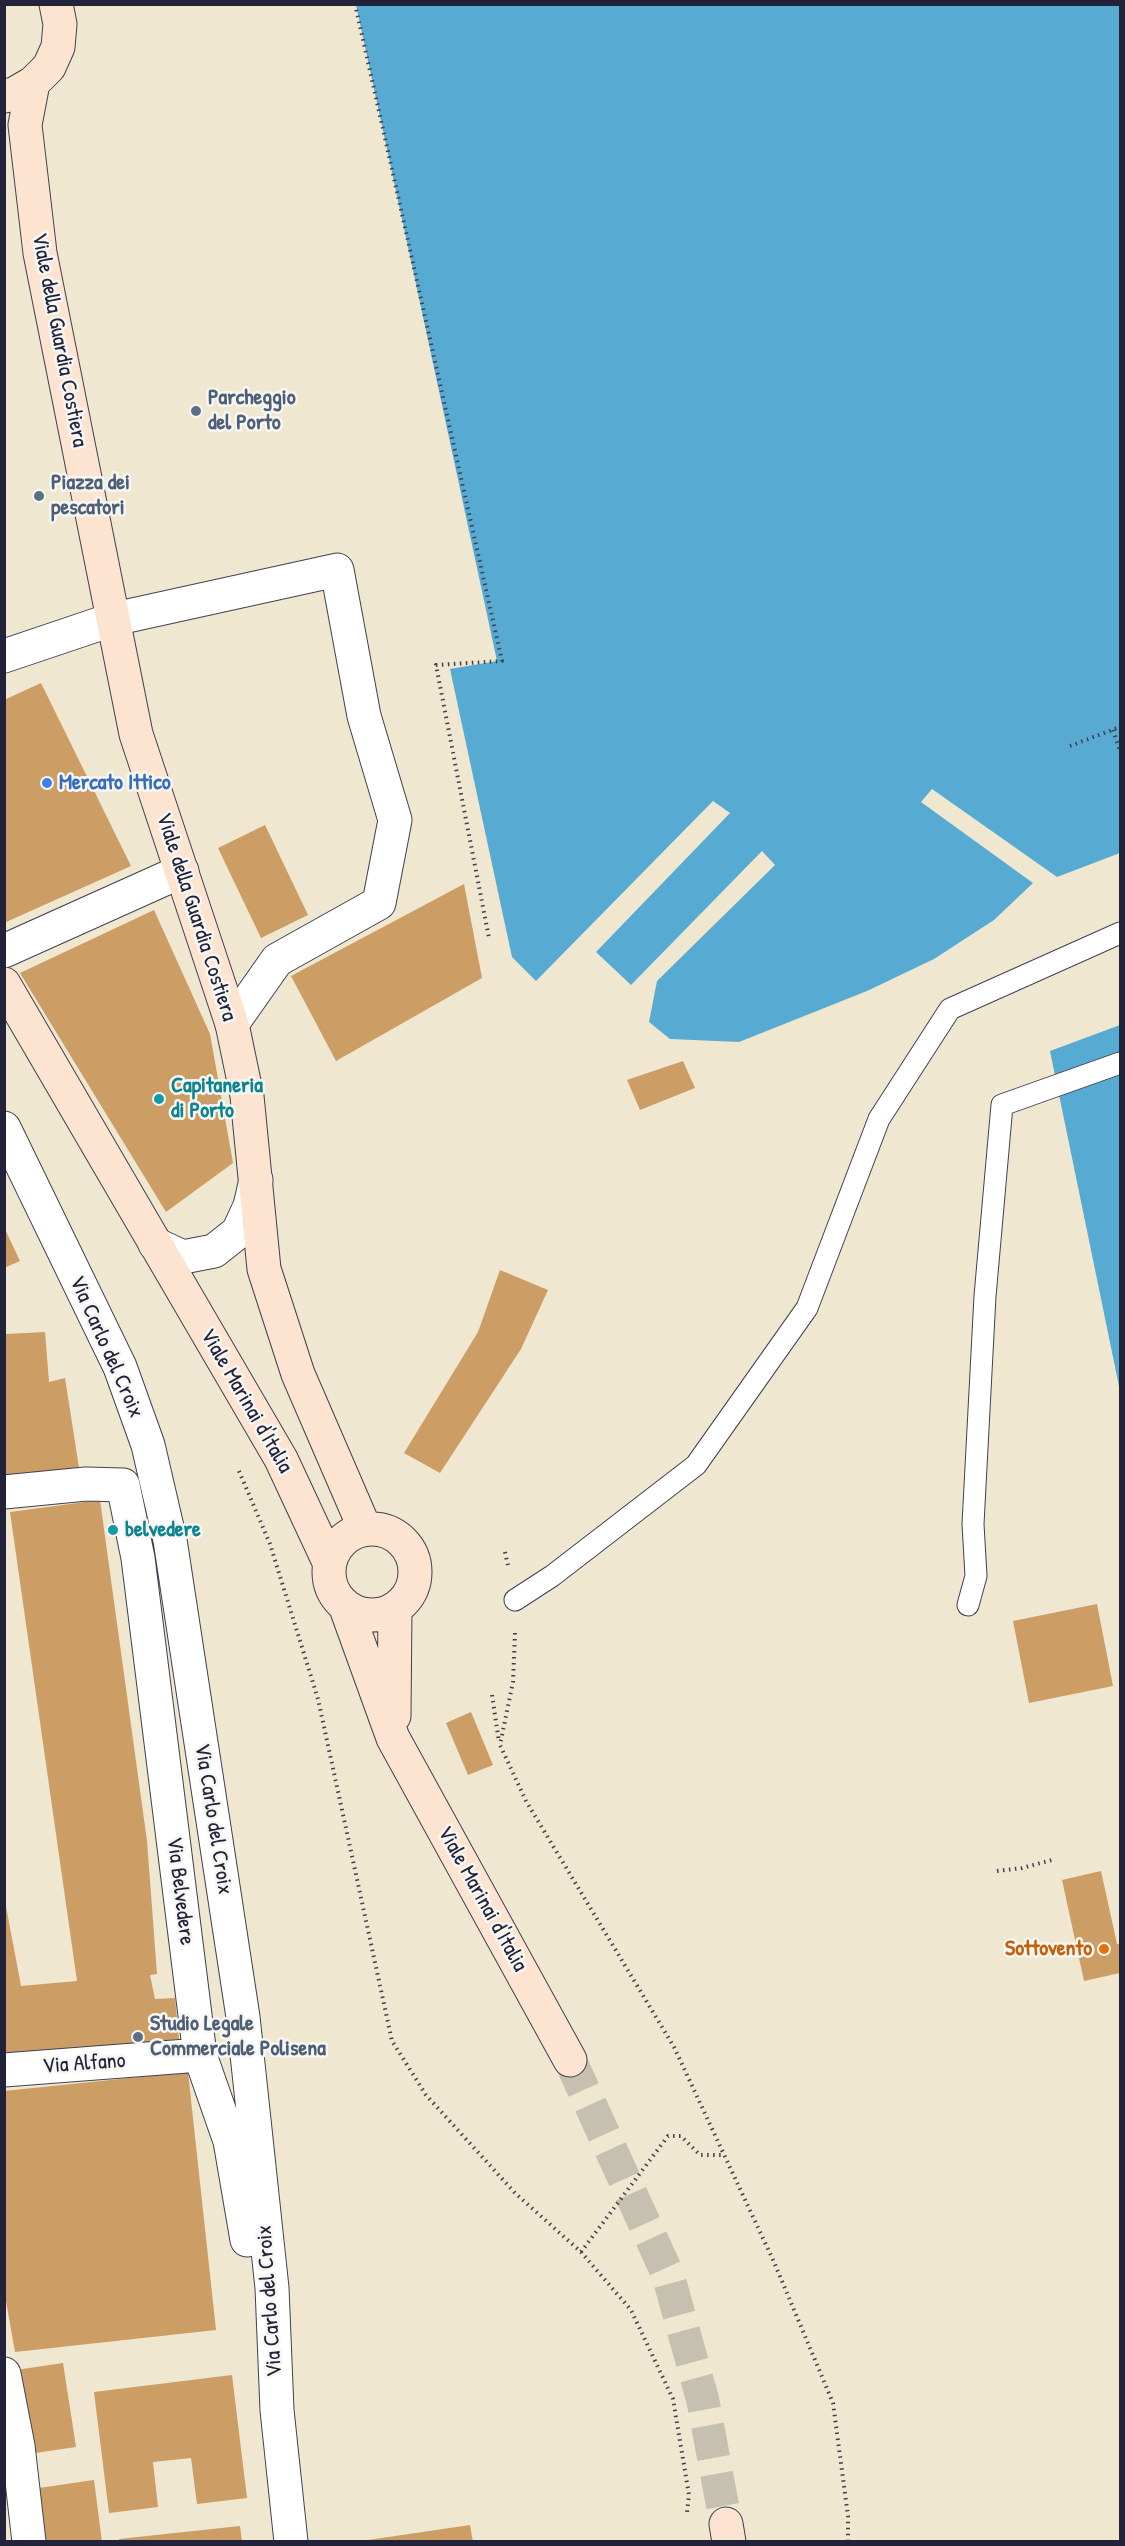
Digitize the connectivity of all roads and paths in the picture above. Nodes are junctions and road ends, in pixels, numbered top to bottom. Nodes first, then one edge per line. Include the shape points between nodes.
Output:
1 (56, 4) edge
2 (355, 4) edge
3 (19, 89) edge
4 (114, 619) junction
5 (4, 656) edge
6 (1120, 727) edge
7 (1113, 730) junction
8 (1070, 746) dead end
9 (1120, 751) edge
10 (182, 871) junction
11 (1120, 933) edge
12 (489, 938) dead end
13 (4, 951) edge
14 (4, 984) edge
15 (232, 1024) junction
16 (1120, 1064) edge
17 (4, 1128) edge
18 (256, 1179) junction
19 (155, 1244) junction
20 (238, 1469) dead end
21 (4, 1492) edge
22 (365, 1529) junction
23 (506, 1552) dead end
24 (329, 1562) junction
25 (515, 1600) junction
26 (968, 1605) dead end
27 (346, 1608) junction
28 (395, 1609) junction
29 (492, 1695) dead end
30 (393, 1738) junction
31 (500, 1745) junction
32 (1052, 1860) dead end
33 (997, 1871) dead end
34 (200, 2055) junction
35 (570, 2060) tunnel mouth
36 (4, 2070) edge
37 (724, 2155) junction
38 (581, 2252) junction
39 (4, 2374) edge
40 (277, 2410) junction
41 (687, 2518) dead end
42 (29, 2541) edge
43 (291, 2541) edge
44 (848, 2541) edge

1 - 3 main road via 60,24 58,46 49,67
2 - 12 path via 502,661 436,665
3 - 4 main road, Viale della Guardia Costiera via 40,253
4 - 5 street
4 - 10 main road, Viale della Guardia Costiera via 136,734
4 - 15 street via 338,570 364,716 395,820 379,903 277,960
6 - 7 path
7 - 8 path
7 - 9 path
10 - 13 street
10 - 15 main road, Viale della Guardia Costiera
11 - 25 lane via 950,1009 879,1119 807,1308 696,1465
14 - 19 main road, Viale Marinai d'Italia
15 - 18 main road, Viale della Guardia Costiera via 247,1096
16 - 26 lane via 1002,1105 985,1296 973,1524 976,1576
17 - 40 street, Via Carlo del Croix via 120,1367 148,1444 170,1540 243,2017 272,2288
18 - 19 street via 250,1206 238,1232 214,1251 183,1257
18 - 22 main road, Viale della Guardia Costiera via 264,1269 298,1374
19 - 24 main road, Viale Marinai d'Italia via 281,1459
20 - 38 path via 270,1544 318,1700 392,2041 426,2095 515,2193
21 - 34 street, Via Belvedere via 86,1484 123,1485 138,1558
22 - 24 main road via 342,1540
22 - 28 main road via 391,1532 401,1539 414,1559 415,1582 411,1593
23 - 25 path
24 - 27 main road, Viale Marinai d'Italia via 331,1587
25 - 31 path via 513,1682
27 - 28 main road via 370,1616
27 - 30 main road, Viale Marinai d'Italia
28 - 30 main road, Viale Marinai d'Italia
29 - 31 path
30 - 35 main road, Viale Marinai d'Italia
31 - 37 path via 526,1801 674,2047
32 - 33 path
34 - 36 street, Via Alfano
34 - 40 street, Via Belvedere via 230,2141
37 - 38 path via 700,2155 681,2136 668,2136
37 - 44 path via 833,2403
38 - 41 path via 632,2310 673,2399 689,2494
39 - 42 street via 18,2446
40 - 43 street, Via Carlo del Croix

